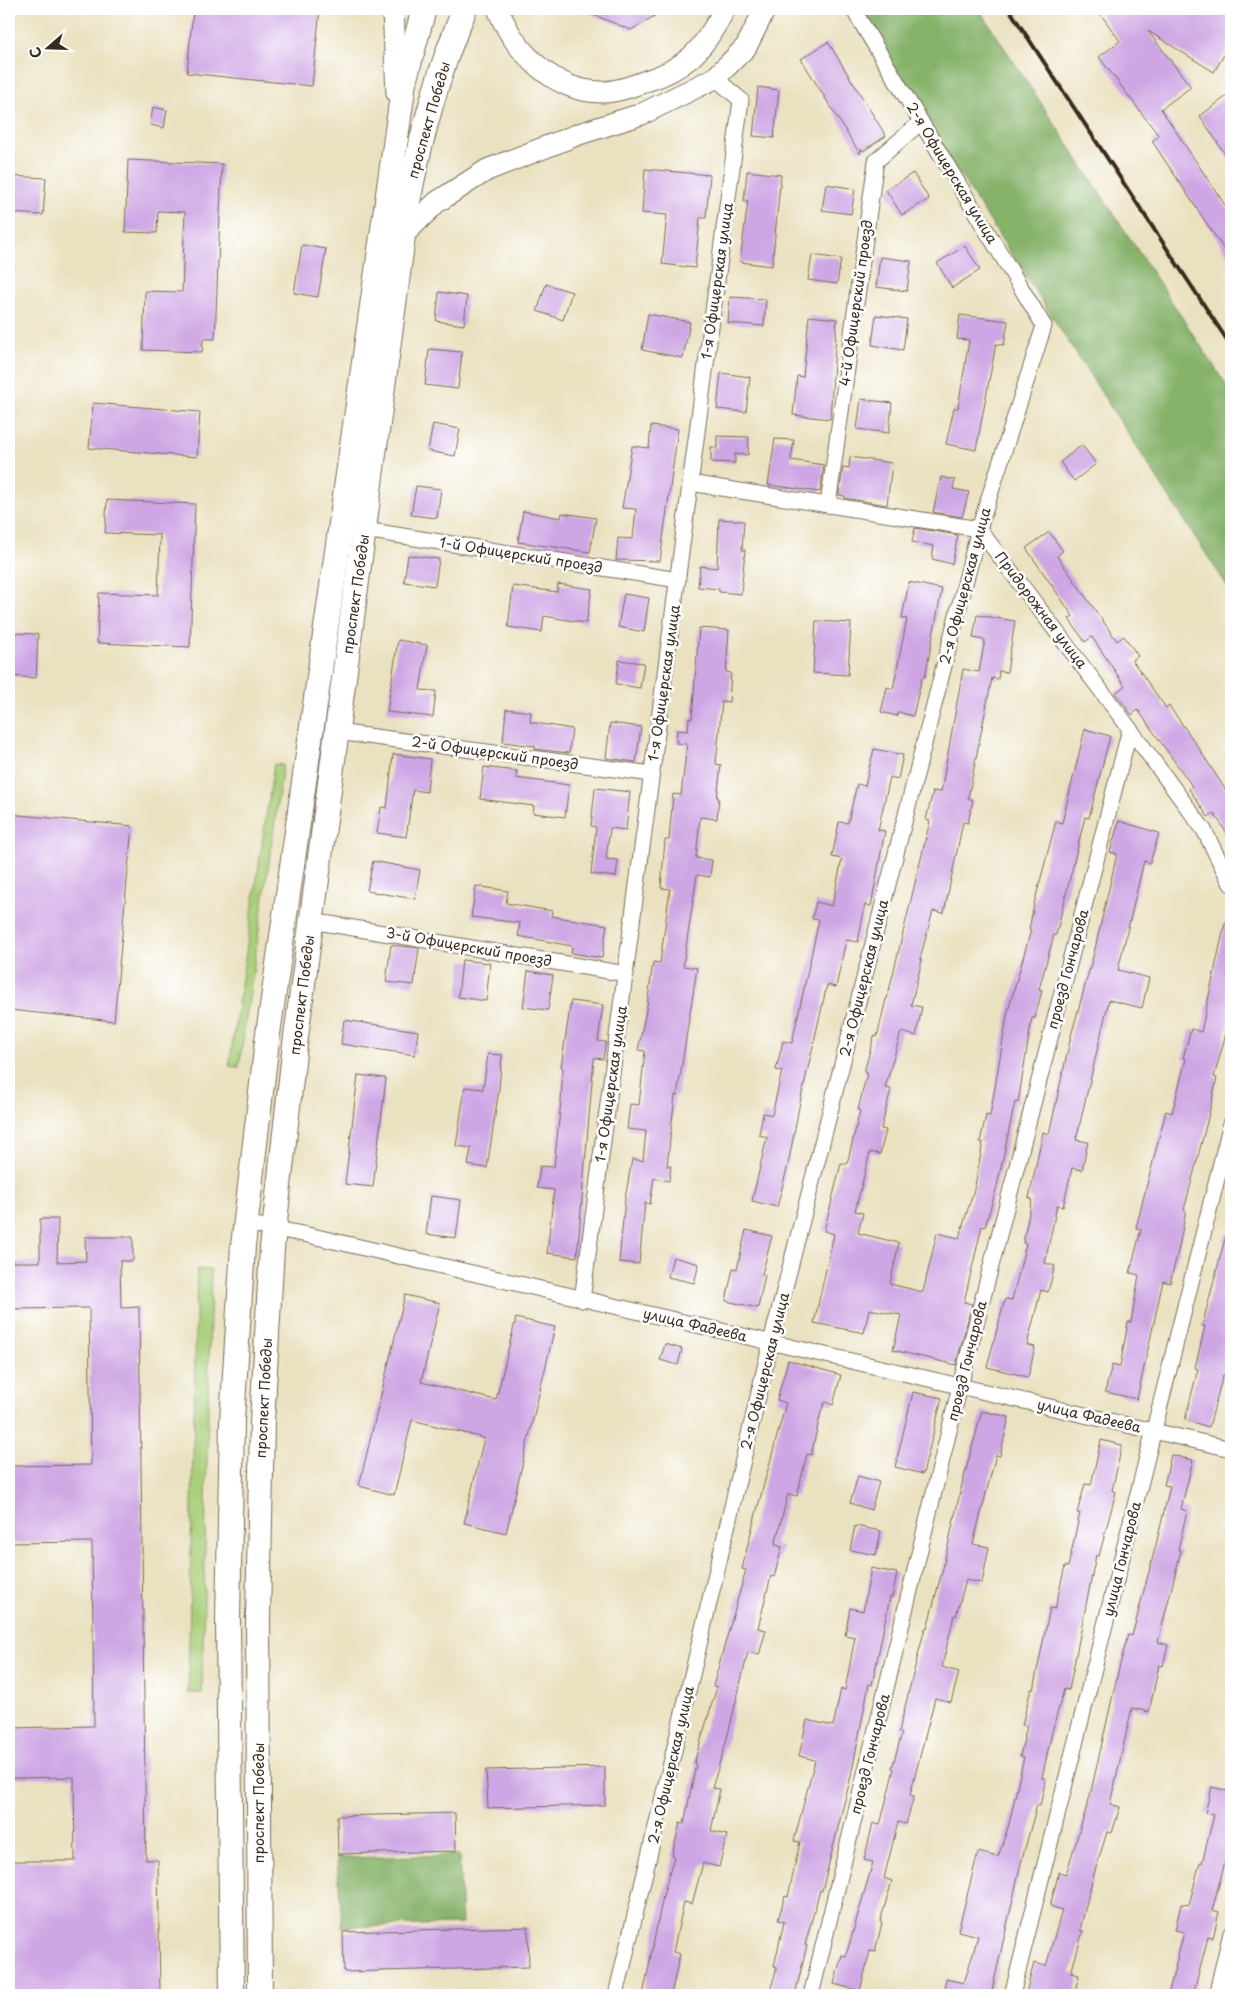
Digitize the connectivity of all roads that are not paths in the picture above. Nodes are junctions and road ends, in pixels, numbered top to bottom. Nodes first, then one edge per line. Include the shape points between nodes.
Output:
1 (393, 9) edge
2 (424, 9) edge
3 (465, 9) edge
4 (498, 9) edge
5 (725, 9) edge
6 (765, 9) edge
7 (853, 9) edge
8 (714, 78) junction
9 (921, 122) junction
10 (397, 131) junction
11 (403, 235) junction
12 (690, 483) junction
13 (828, 505) junction
14 (979, 529) junction
15 (364, 530) junction
16 (678, 580) junction
17 (1130, 729) junction
18 (338, 732) junction
19 (652, 774) junction
20 (1231, 884) edge
21 (312, 921) junction
22 (626, 974) junction
23 (1231, 1123) edge
24 (245, 1223) junction
25 (274, 1228) junction
26 (582, 1300) junction
27 (771, 1342) junction
28 (960, 1386) junction
29 (1154, 1431) junction
30 (1231, 1449) edge
31 (1231, 1933) edge
32 (232, 1995) edge
33 (260, 1995) edge
34 (616, 1995) edge
35 (811, 1995) edge
36 (1012, 1995) edge
37 (1216, 1995) edge

1 - 10 main road
2 - 10 main road, проспект Победы via 404,82
3 - 11 main road, проспект Победы via 453,36 419,145
4 - 5 main road via 518,44 541,70 568,85 602,92 633,87 666,74 690,58 712,33
6 - 8 main road via 746,47
7 - 9 street, 2-я Офицерская улица
8 - 11 main road via 642,114 579,134 487,170 437,202
8 - 12 street, 1-я Офицерская улица via 741,100
9 - 13 street, 4-й Офицерский проезд via 876,161
9 - 14 street, 2-я Офицерская улица via 1044,326
10 - 24 main road, проспект Победы via 266,1041
11 - 15 main road, проспект Победы
12 - 13 street
12 - 16 street, 1-я Офицерская улица
13 - 14 street
14 - 17 street, Придорожная улица
14 - 27 street, 2-я Офицерская улица
15 - 16 street, 1-й Офицерский проезд
15 - 18 main road, проспект Победы
16 - 19 street, 1-я Офицерская улица
17 - 20 street, Придорожная улица via 1204,830
17 - 28 street, проезд Гончарова
18 - 19 street, 2-й Офицерский проезд
18 - 21 main road, проспект Победы
19 - 22 street, 1-я Офицерская улица
21 - 22 street, 3-й Офицерский проезд
21 - 25 main road, проспект Победы
22 - 26 street, 1-я Офицерская улица
23 - 29 street, улица Гончарова
24 - 25 street, улица Фадеева
24 - 32 main road, проспект Победы via 232,1421 228,1619
25 - 26 street, улица Фадеева
25 - 33 main road, проспект Победы via 262,1422 258,1618
26 - 27 street, улица Фадеева
27 - 28 street, улица Фадеева
27 - 34 street, 2-я Офицерская улица
28 - 29 street, улица Фадеева
28 - 35 street, проезд Гончарова
29 - 30 street, улица Фадеева
29 - 36 street, улица Гончарова
31 - 37 street

